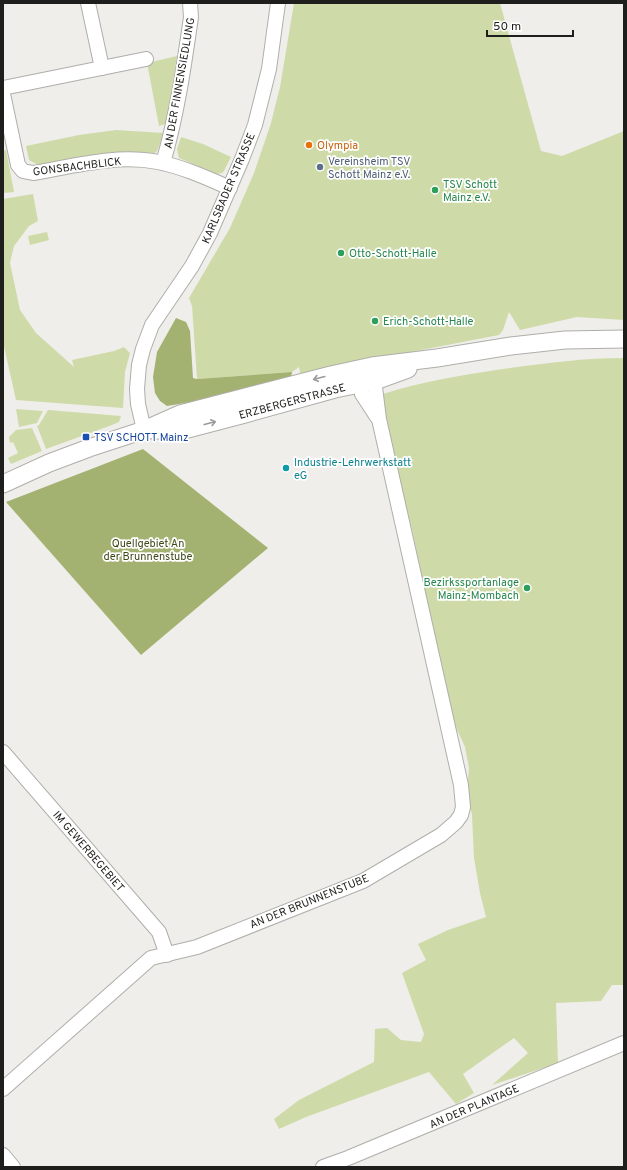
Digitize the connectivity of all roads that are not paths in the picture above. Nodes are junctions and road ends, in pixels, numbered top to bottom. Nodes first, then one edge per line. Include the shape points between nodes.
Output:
1 (88, 3) edge
2 (190, 3) edge
3 (278, 3) edge
4 (146, 59) dead end
5 (102, 68) junction
6 (3, 88) edge
7 (3, 94) edge
8 (163, 163) junction
9 (230, 188) junction
10 (624, 339) edge
11 (366, 375) junction
12 (144, 430) junction
13 (3, 484) edge
14 (3, 752) edge
15 (167, 955) junction
16 (624, 1043) edge
17 (3, 1089) edge
18 (3, 1155) edge
19 (13, 1167) edge
20 (323, 1167) edge

1 - 5 street
2 - 8 street, AN DER FINNENSIEDLUNG via 191,17 178,101
3 - 9 street, KARLSBADER STRASSE via 269,69 260,106
4 - 5 street
5 - 6 street
7 - 8 street, GONSBACHBLICK via 18,165 23,171 33,173 113,160 132,159
8 - 9 street, GONSBACHBLICK
9 - 12 street, KARLSBADER STRASSE via 210,233 192,266 152,325 143,349 137,389
10 - 11 main road, ERZBERGERSTRASSE via 565,340 511,346 437,358
11 - 12 main road, ERZBERGERSTRASSE via 335,389 184,430
11 - 15 street, AN DER BRUNNENSTUBE via 362,394 378,420 461,784 461,815 441,835 363,881 197,947
12 - 13 main road, ERZBERGERSTRASSE via 49,463
14 - 15 street, IM GEWERBEGEBIET via 159,932
15 - 17 street, AN DER BRUNNENSTUBE via 151,958
16 - 20 street, AN DER PLANTAGE
18 - 19 street

